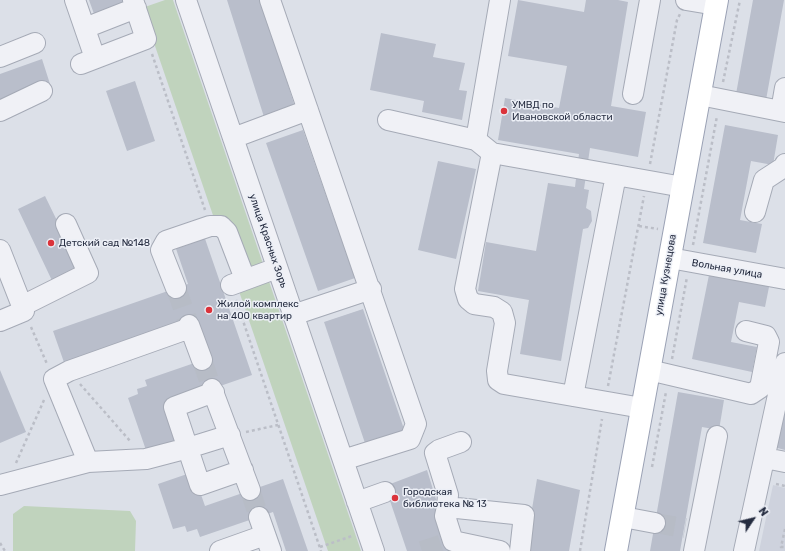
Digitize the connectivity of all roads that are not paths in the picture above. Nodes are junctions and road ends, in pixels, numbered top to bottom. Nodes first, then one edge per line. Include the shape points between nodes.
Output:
1 (75, 0) edge
2 (186, 0) edge
3 (270, 0) edge
4 (500, 0) edge
5 (650, 0) edge
6 (687, 0) edge
7 (717, 2) edge
8 (134, 4) edge
9 (85, 28) junction
10 (35, 43) dead end
11 (2, 51) edge
12 (785, 88) edge
13 (42, 91) dead end
14 (633, 94) dead end
15 (700, 96) junction
16 (308, 110) junction
17 (0, 111) edge
18 (783, 112) edge
19 (388, 120) dead end
20 (233, 138) junction
21 (476, 140) junction
22 (492, 153) junction
23 (785, 164) edge
24 (616, 175) junction
25 (683, 187) junction
26 (755, 212) dead end
27 (66, 224) dead end
28 (0, 250) edge
29 (670, 258) junction
30 (277, 268) junction
31 (785, 279) edge
32 (176, 288) tunnel mouth
33 (370, 288) junction
34 (23, 309) junction
35 (293, 315) junction
36 (0, 321) edge
37 (746, 331) dead end
38 (202, 360) tunnel mouth
39 (785, 363) edge
40 (649, 370) junction
41 (573, 396) junction
42 (642, 408) junction
43 (230, 435) junction
44 (717, 436) dead end
45 (461, 442) dead end
46 (188, 448) junction
47 (765, 458) junction
48 (343, 460) junction
49 (88, 462) junction
50 (785, 462) edge
51 (243, 470) junction
52 (4, 484) edge
53 (250, 490) tunnel mouth
54 (385, 492) dead end
55 (357, 502) junction
56 (447, 507) junction
57 (259, 517) tunnel mouth
58 (623, 518) junction
59 (656, 523) tunnel mouth
60 (268, 543) edge
61 (453, 545) edge
62 (220, 551) edge
63 (374, 551) edge
64 (500, 551) edge
65 (520, 551) edge
66 (616, 551) edge
67 (694, 551) edge
68 (744, 551) edge

1 - 9 street
2 - 20 street, улица Красных Зорь
3 - 16 street
4 - 21 street
5 - 14 street
6 - 7 street
7 - 15 main road, улица Кузнецова
8 - 9 street
8 - 9 street via 146,39 88,61
10 - 11 street
12 - 18 street
13 - 17 street
15 - 18 street
15 - 25 main road, улица Кузнецова
16 - 20 street
16 - 33 street
19 - 21 street
20 - 30 street, улица Красных Зорь
21 - 22 street
22 - 24 street
22 - 41 street via 465,289 468,299 474,304 494,307 502,312 505,322 497,371 498,380 504,384
23 - 26 street via 764,180
24 - 25 street
24 - 41 street
25 - 29 main road, улица Кузнецова
27 - 34 street via 88,273
28 - 34 street
29 - 31 street, Вольная улица
29 - 40 main road, улица Кузнецова
30 - 32 street via 238,282 227,232 221,226 210,226 166,240 161,250
30 - 35 street, улица Красных Зорь
33 - 35 street
33 - 48 street via 416,424 410,438
34 - 36 street
35 - 48 street, улица Красных Зорь
37 - 40 street via 766,336 768,342 760,388 751,394
38 - 49 street via 190,327 61,375
39 - 47 street
40 - 42 main road, улица Кузнецова
41 - 42 street
42 - 58 main road, улица Кузнецова
43 - 46 street
43 - 46 street via 213,390 174,407
43 - 51 street
44 - 67 street via 691,529
45 - 56 street via 436,453 448,495
46 - 49 street via 146,459
46 - 51 street via 200,485
47 - 50 street
47 - 68 street
48 - 55 street, улица Красных Зорь
49 - 52 street
51 - 53 street
54 - 55 street
55 - 63 street, улица Красных Зорь
56 - 61 street via 445,516
56 - 65 street via 524,516
57 - 60 street
58 - 59 street
58 - 66 main road, улица Кузнецова
60 - 62 street
61 - 64 street

